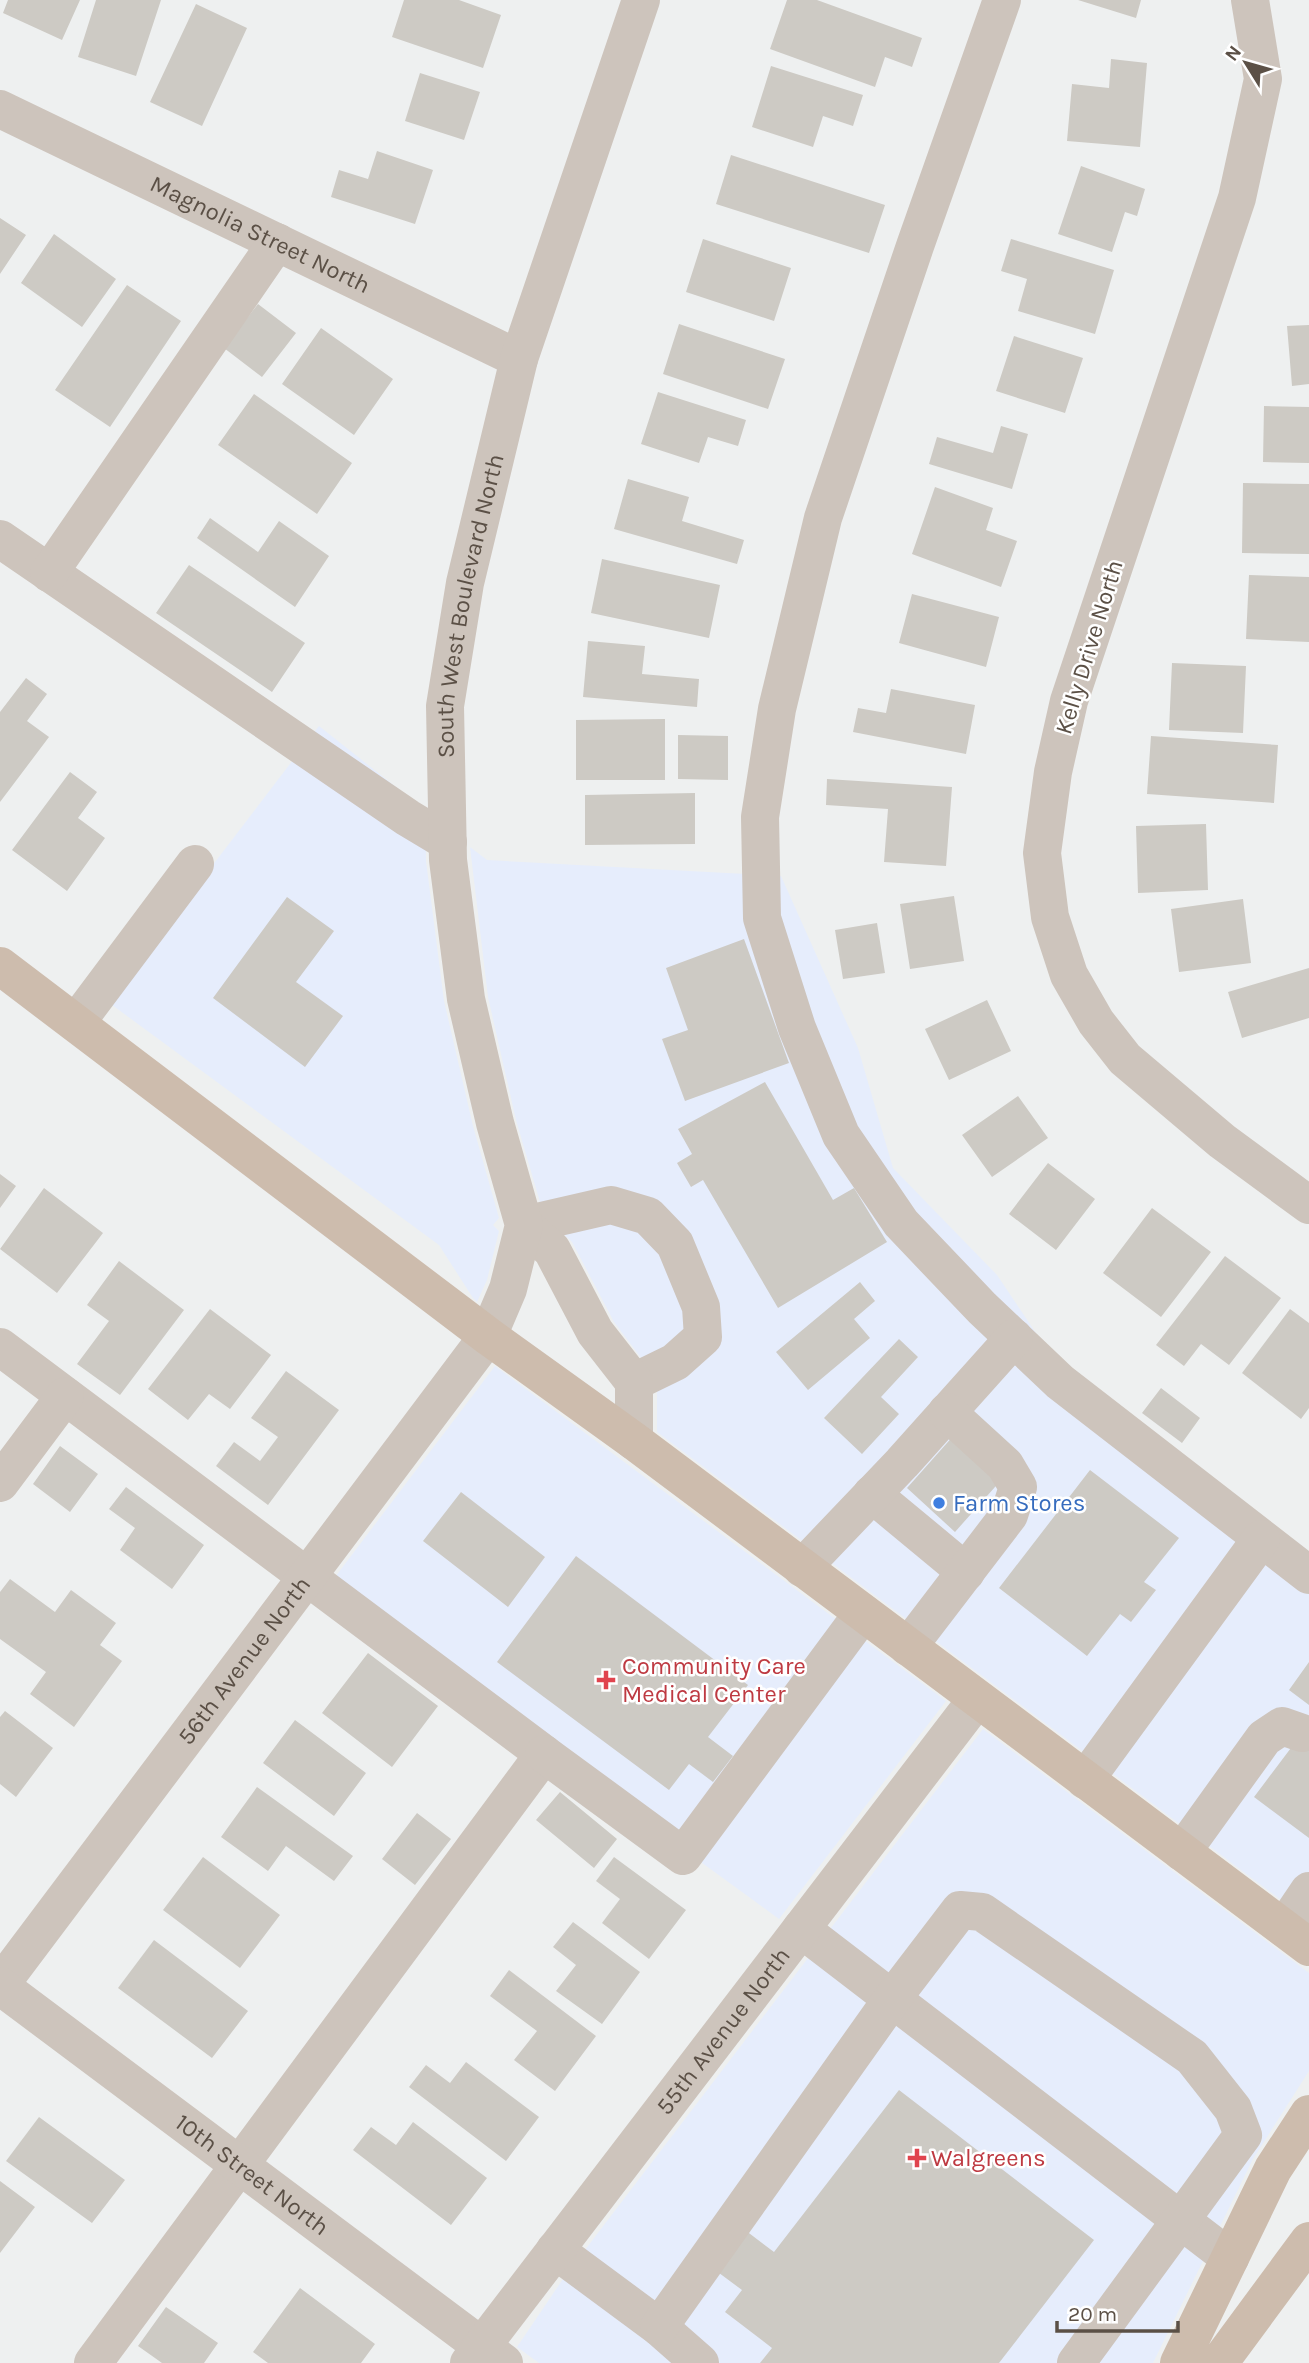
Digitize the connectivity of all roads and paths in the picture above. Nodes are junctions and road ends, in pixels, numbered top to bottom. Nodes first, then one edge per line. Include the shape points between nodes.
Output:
1 (641, 0) edge
2 (1002, 0) edge
3 (1250, 0) edge
4 (0, 109) edge
5 (276, 242) junction
6 (519, 359) junction
7 (0, 538) edge
8 (49, 572) junction
9 (448, 842) junction
10 (195, 864) dead end
11 (4, 977) edge
12 (76, 1023) junction
13 (1309, 1205) edge
14 (524, 1225) junction
15 (488, 1336) junction
16 (1014, 1338) junction
17 (0, 1347) edge
18 (634, 1382) junction
19 (65, 1396) junction
20 (947, 1412) junction
21 (634, 1441) junction
22 (0, 1483) edge
23 (872, 1494) junction
24 (1261, 1539) junction
25 (802, 1568) junction
26 (966, 1572) junction
27 (1309, 1576) edge
28 (306, 1577) junction
29 (863, 1613) junction
30 (908, 1647) junction
31 (977, 1699) junction
32 (1302, 1732) dead end
33 (544, 1754) junction
34 (1085, 1780) junction
35 (1182, 1852) junction
36 (1309, 1891) edge
37 (801, 1929) junction
38 (1297, 1938) edge
39 (0, 1986) edge
40 (892, 1999) junction
41 (1309, 2114) edge
42 (239, 2165) junction
43 (1181, 2221) junction
44 (1309, 2241) edge
45 (555, 2250) junction
46 (1230, 2258) junction
47 (659, 2327) junction
48 (485, 2357) edge
49 (93, 2363) edge
50 (700, 2363) edge
51 (1076, 2363) edge
52 (1179, 2363) edge
53 (1219, 2363) edge

1 - 6 street, South West Boulevard North
2 - 16 street via 823,518 777,709 760,817 762,918 797,1028 841,1135 901,1223
3 - 13 street, Kelly Drive North via 1263,79 1237,198 1069,702 1042,853 1050,917 1069,975 1096,1022 1125,1059
4 - 5 street, Magnolia Street North
5 - 6 street, Magnolia Street North
5 - 8 street
6 - 9 street, South West Boulevard North via 465,583 445,706
7 - 8 street
8 - 9 street
9 - 14 street, South West Boulevard North via 466,999
10 - 12 street
11 - 12 main road
12 - 15 main road
14 - 15 street, South West Boulevard North via 508,1289
14 - 18 street via 552,1250 595,1332
14 - 18 street via 611,1205 648,1216 675,1244 701,1307 703,1336 674,1362
15 - 21 main road
15 - 28 street, 56th Avenue North
16 - 20 street
16 - 24 street via 1070,1390
17 - 19 street
18 - 21 street
19 - 22 street
19 - 28 street
20 - 23 street
20 - 26 street via 1004,1465 1018,1487 1009,1516
21 - 25 main road
23 - 25 street
23 - 26 street
24 - 27 street
24 - 34 street
25 - 29 main road
26 - 30 street
28 - 33 street
28 - 39 street, 56th Avenue North
29 - 30 main road
29 - 33 street via 683,1856
30 - 31 main road
31 - 34 main road
31 - 37 street, 55th Avenue North
32 - 35 street via 1282,1726 1264,1738
33 - 42 street
34 - 35 main road
35 - 38 main road
36 - 38 street
37 - 40 street
37 - 45 street, 55th Avenue North
39 - 42 street, 10th Street North
40 - 43 street
40 - 43 street via 960,1910 982,1912 1192,2057 1233,2109 1243,2135
40 - 47 street
41 - 46 main road via 1273,2169
42 - 48 street, 10th Street North
42 - 49 street
43 - 46 street
43 - 51 street
44 - 53 main road
45 - 47 street
45 - 48 street, 55th Avenue North
46 - 52 main road
47 - 50 street

